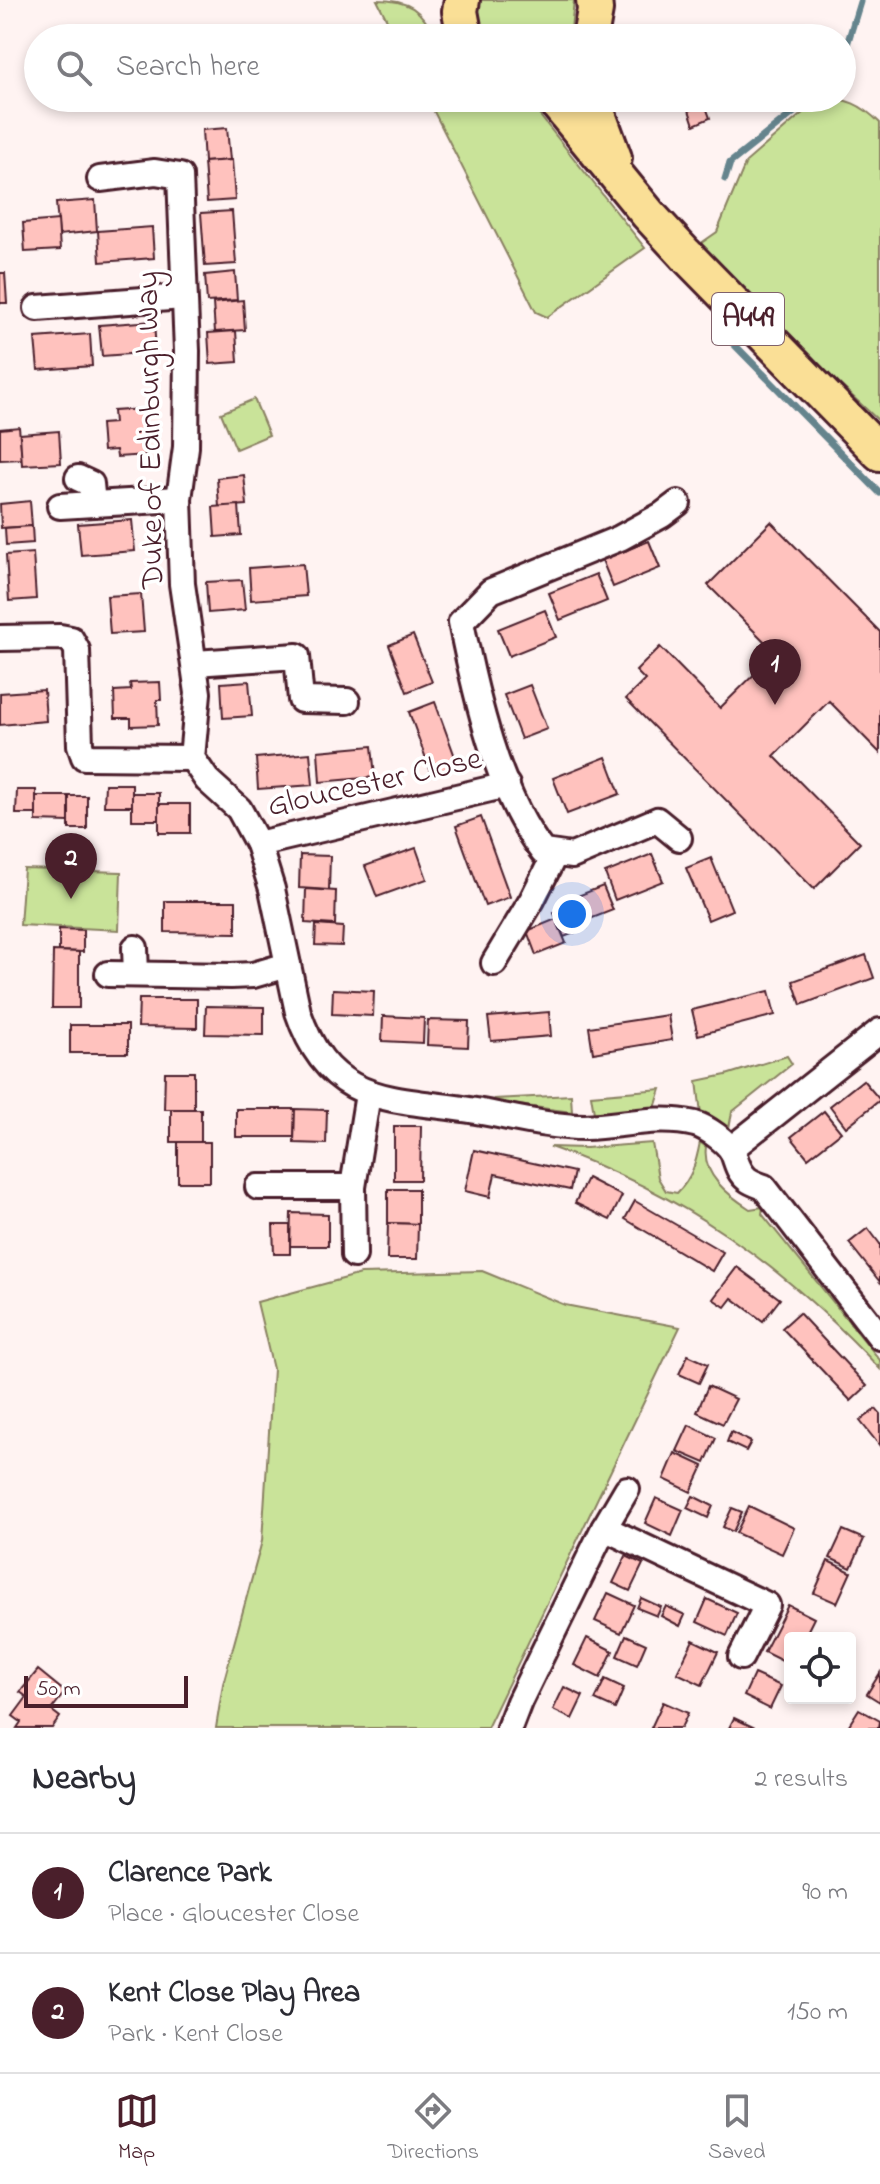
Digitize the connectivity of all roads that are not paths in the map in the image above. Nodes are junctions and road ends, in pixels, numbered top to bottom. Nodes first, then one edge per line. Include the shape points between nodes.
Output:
1 (462, 0) edge
2 (594, 0) edge
3 (462, 24) edge
4 (592, 24) edge
5 (562, 112) edge
6 (597, 112) edge
7 (100, 179) dead end
8 (622, 180) junction
9 (183, 297) junction
10 (37, 308) dead end
11 (880, 453) edge
12 (78, 478) dead end
13 (179, 499) junction
14 (678, 503) dead end
15 (93, 504) junction
16 (60, 506) dead end
17 (0, 638) edge
18 (195, 663) junction
19 (347, 701) dead end
20 (192, 758) junction
21 (507, 785) junction
22 (679, 838) dead end
23 (258, 844) junction
24 (555, 854) junction
25 (135, 948) dead end
26 (494, 963) dead end
27 (288, 965) junction
28 (108, 974) dead end
29 (136, 974) junction
30 (880, 1031) edge
31 (368, 1094) junction
32 (731, 1149) junction
33 (258, 1187) dead end
34 (353, 1187) junction
35 (354, 1255) dead end
36 (880, 1337) edge
37 (627, 1489) dead end
38 (604, 1528) junction
39 (741, 1657) dead end
40 (509, 1728) edge

1 - 3 highway
2 - 4 highway
5 - 8 highway, A449
6 - 8 highway, A449
7 - 9 street, Duke of Edinburgh Way via 155,172 180,176
8 - 11 highway, A449 via 702,272
9 - 10 street via 79,293
9 - 13 street, Duke of Edinburgh Way via 186,447
12 - 15 street via 91,484
13 - 15 street
13 - 18 street, Duke of Edinburgh Way via 182,584
14 - 21 street, Gloucester Close via 620,538 491,591 461,622 474,687
15 - 16 street
17 - 20 street via 71,639 77,650 84,757
18 - 19 street via 277,646 297,656 301,700
18 - 20 street, Duke of Edinburgh Way
20 - 23 street via 239,809
21 - 23 street, Gloucester Close
21 - 24 street, Gloucester Close via 534,841 543,852
22 - 24 street via 657,820 572,856
23 - 27 street
24 - 26 street
25 - 29 street
27 - 29 street via 253,975
27 - 31 street via 304,1031 321,1060
28 - 29 street
30 - 32 street
31 - 32 street via 584,1127 679,1121 699,1125
31 - 34 street
32 - 36 street via 737,1167 764,1187
33 - 34 street
34 - 35 street
37 - 38 street
38 - 39 street via 767,1605
38 - 40 street

